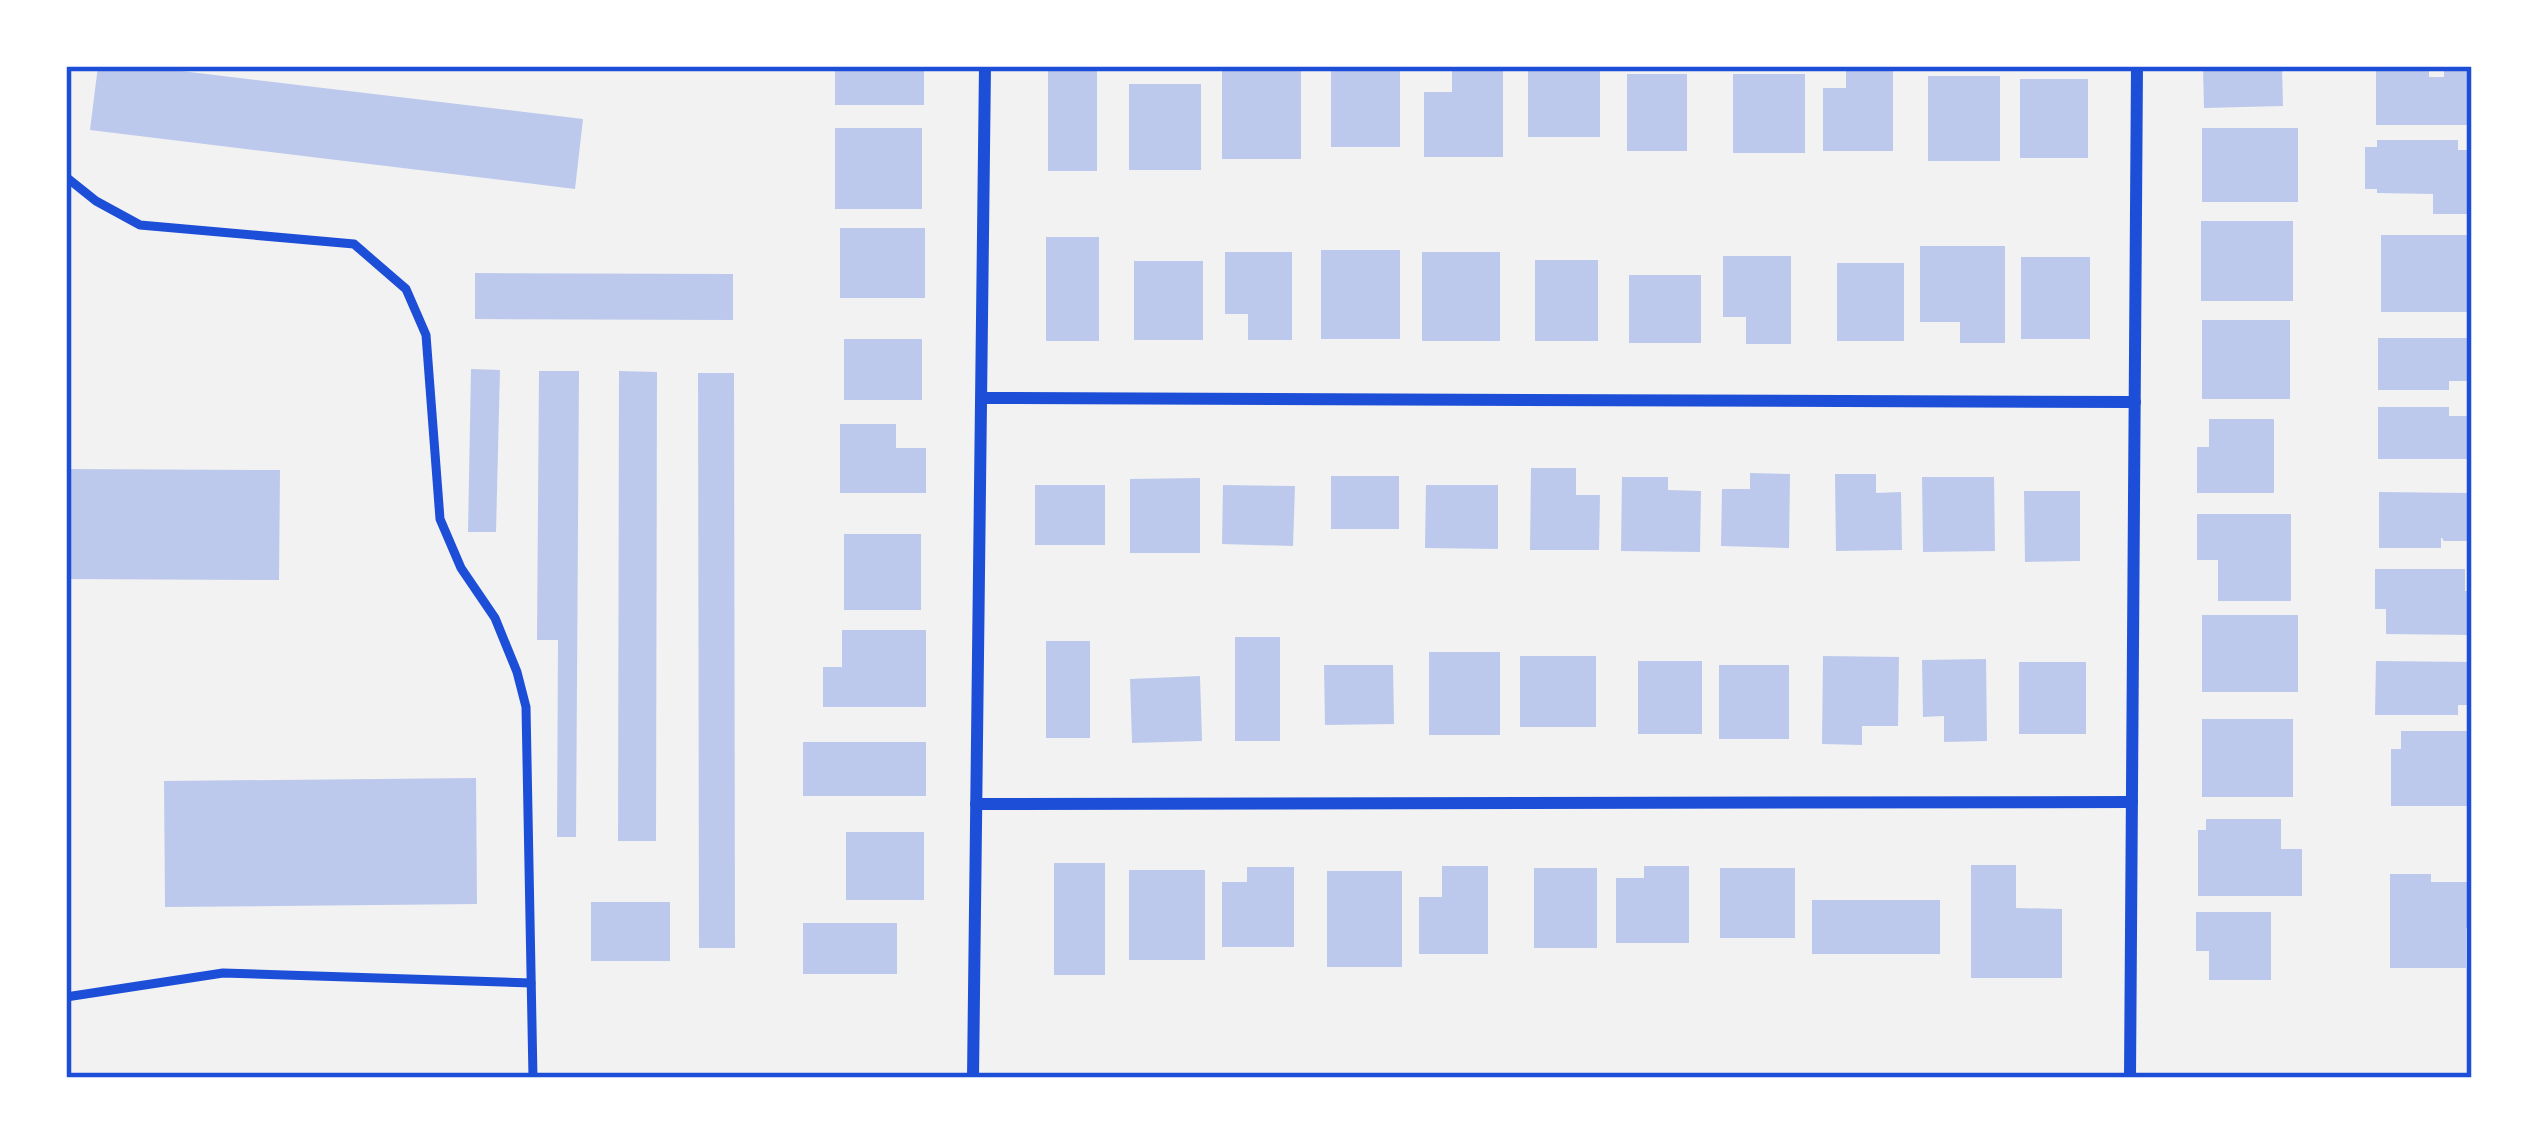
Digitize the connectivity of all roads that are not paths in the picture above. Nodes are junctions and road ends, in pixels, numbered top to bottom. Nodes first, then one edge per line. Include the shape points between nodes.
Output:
1 (985, 66) edge
2 (2137, 66) edge
3 (66, 176) edge
4 (982, 398) junction
5 (2135, 402) junction
6 (2132, 802) junction
7 (976, 804) junction
8 (531, 983) junction
9 (66, 997) edge
10 (532, 1078) edge
11 (973, 1078) edge
12 (2130, 1078) edge

1 - 4 street
2 - 5 street
3 - 8 lane via 140,225 354,244 406,289 426,335 440,519 495,618 526,707
4 - 5 street
4 - 7 street
5 - 6 street
6 - 7 street
6 - 12 street
7 - 11 street
8 - 9 lane via 223,973
8 - 10 lane

